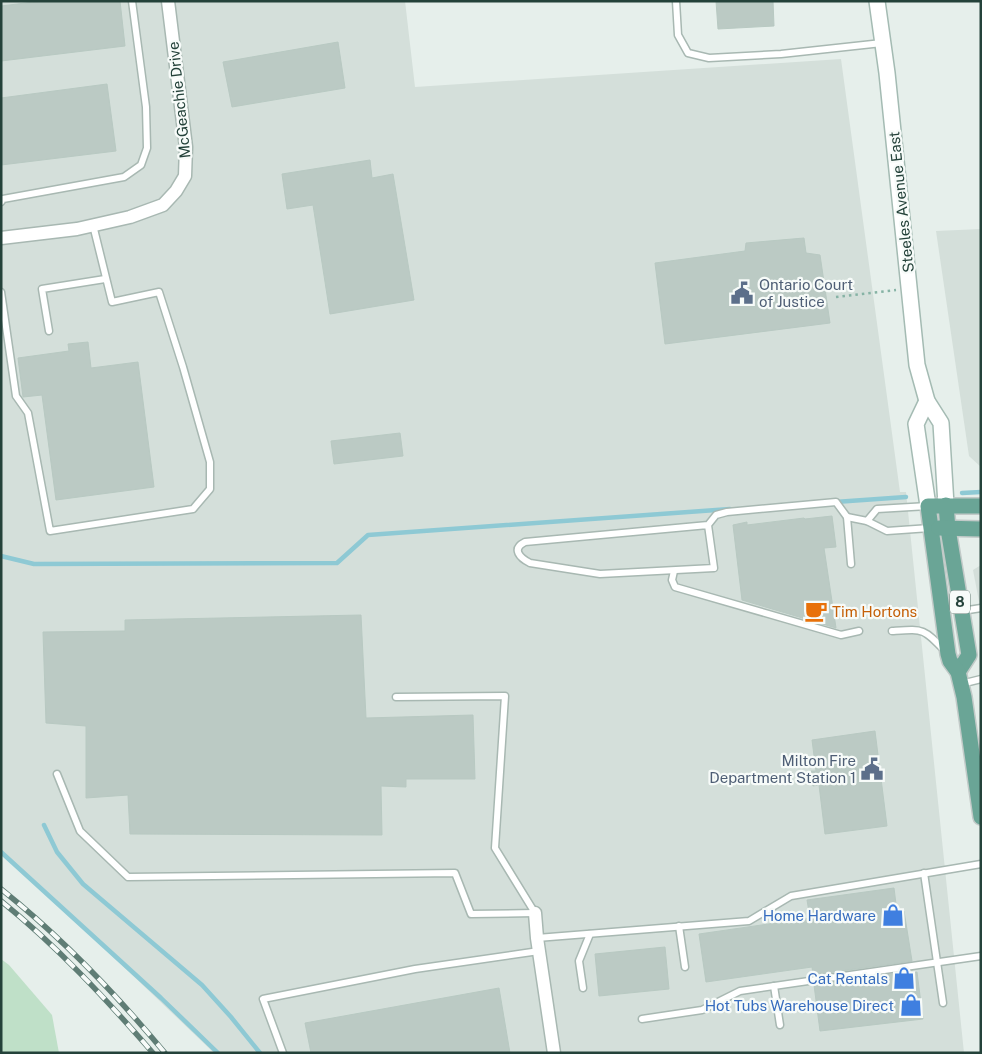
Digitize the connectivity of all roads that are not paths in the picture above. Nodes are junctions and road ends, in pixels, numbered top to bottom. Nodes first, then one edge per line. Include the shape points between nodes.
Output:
1 (132, 1) edge
2 (168, 1) edge
3 (676, 1) edge
4 (877, 1) edge
5 (884, 43) junction
6 (1, 202) edge
7 (93, 225) junction
8 (1, 238) edge
9 (105, 279) junction
10 (1, 292) edge
11 (49, 331) dead end
12 (927, 401) junction
13 (946, 505) junction
14 (928, 506) junction
15 (981, 506) edge
16 (847, 517) junction
17 (867, 521) junction
18 (708, 525) junction
19 (930, 528) junction
20 (948, 528) junction
21 (981, 528) edge
22 (851, 564) dead end
23 (674, 571) junction
24 (981, 608) edge
25 (962, 611) junction
26 (860, 631) dead end
27 (892, 631) dead end
28 (948, 654) junction
29 (959, 678) junction
30 (981, 679) edge
31 (396, 697) dead end
32 (57, 774) dead end
33 (981, 817) edge
34 (981, 864) edge
35 (924, 873) junction
36 (535, 913) junction
37 (679, 926) junction
38 (590, 934) junction
39 (537, 938) junction
40 (539, 952) junction
41 (981, 956) edge
42 (938, 962) junction
43 (685, 967) dead end
44 (774, 986) junction
45 (583, 988) dead end
46 (943, 1003) dead end
47 (642, 1019) dead end
48 (780, 1025) dead end
49 (283, 1053) edge
50 (554, 1053) edge

1 - 6 lane via 146,107 147,148 141,165 124,177 3,199
2 - 7 street, McGeachie Drive via 186,147 185,176 163,206
3 - 5 lane via 678,35 688,53 709,58
4 - 5 main road, Steeles Avenue East / 8
5 - 12 main road, Steeles Avenue East / 8 via 917,365
7 - 8 street, McGeachie Drive
7 - 9 lane
9 - 10 lane via 112,302 159,292 210,462 210,489 193,509 50,531 28,413 16,396
9 - 11 lane via 42,289
12 - 13 main road, Steeles Avenue East / 8 via 941,423
12 - 14 main road, 8 via 916,424
13 - 14 main road
13 - 15 main road
13 - 20 main road, Steeles Avenue East / 8
14 - 17 lane via 878,509
14 - 19 main road, 8
16 - 17 lane
16 - 18 lane via 836,502 727,512 716,515
16 - 22 lane
17 - 19 lane via 887,531
18 - 23 lane via 714,568
18 - 23 lane via 525,542 517,549 517,553 530,563 600,574
19 - 20 main road
19 - 28 main road, 8
20 - 21 main road
20 - 25 main road, Steeles Avenue East / 8
23 - 26 lane via 672,580 675,587 841,635
24 - 25 lane
25 - 29 main road, Steeles Avenue East / 8 via 969,655
27 - 28 lane via 923,632
28 - 29 main road, 8
29 - 30 lane
29 - 33 main road, 8 via 972,735
31 - 36 lane via 505,696 496,848
32 - 36 lane via 80,831 128,877 455,873 471,914
34 - 35 lane
35 - 37 lane via 791,896 750,920
35 - 42 lane
36 - 39 street
37 - 38 lane
37 - 43 lane
38 - 39 lane
38 - 45 lane via 579,961
39 - 40 street
40 - 49 lane via 415,970 263,1000
40 - 50 street
41 - 42 lane
42 - 44 lane
42 - 46 lane
44 - 47 lane via 740,991 702,1010
44 - 48 lane

